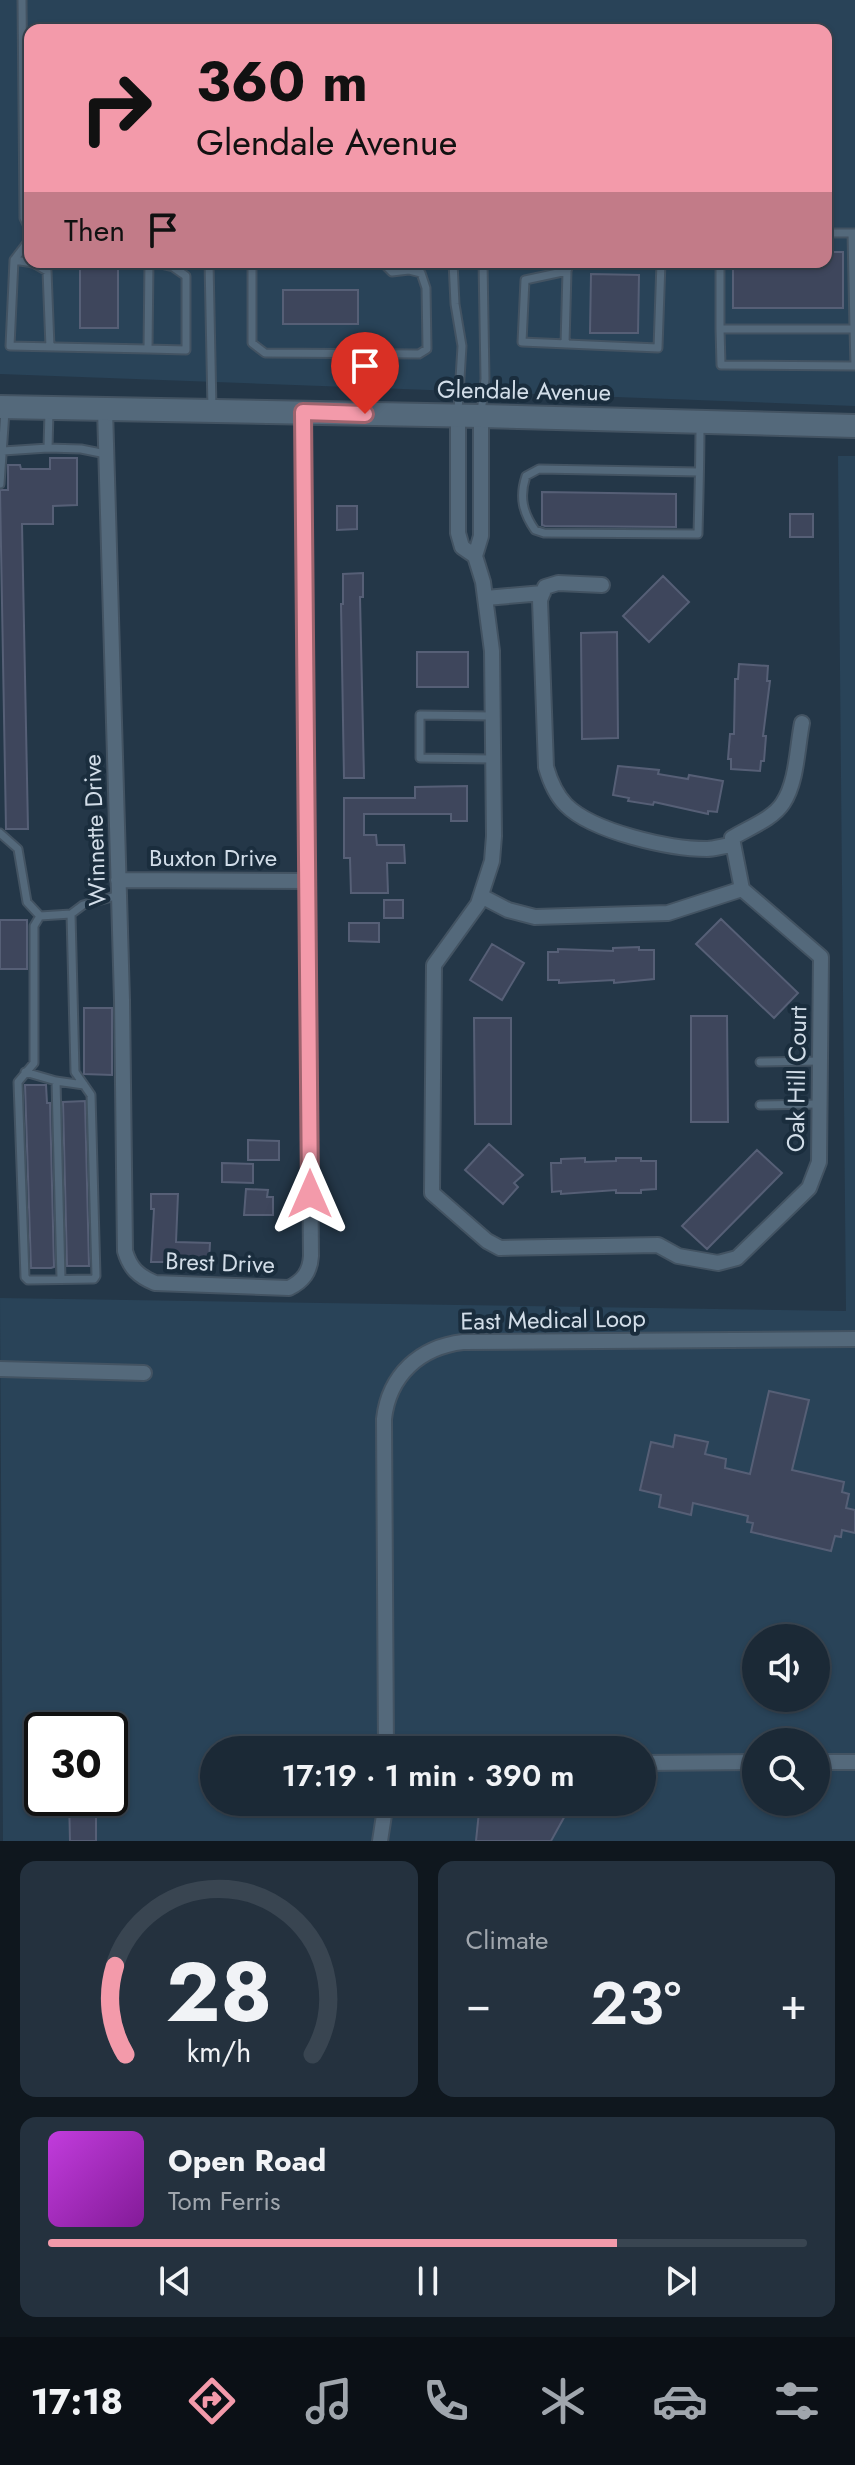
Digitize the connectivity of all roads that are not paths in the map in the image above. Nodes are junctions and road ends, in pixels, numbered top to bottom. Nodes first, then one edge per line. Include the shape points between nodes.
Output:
1 (22, 0) edge
2 (24, 218) edge
3 (832, 233) edge
4 (854, 233) edge
5 (24, 247) edge
6 (14, 260) junction
7 (24, 262) edge
8 (42, 268) edge
9 (151, 268) edge
10 (174, 268) edge
11 (209, 268) edge
12 (252, 268) edge
13 (388, 268) edge
14 (453, 268) edge
15 (483, 268) edge
16 (560, 268) edge
17 (569, 268) edge
18 (661, 268) edge
19 (720, 268) edge
20 (720, 329) junction
21 (854, 329) edge
22 (565, 344) junction
23 (50, 347) junction
24 (148, 349) junction
25 (2, 407) edge
26 (49, 408) junction
27 (105, 409) junction
28 (212, 411) junction
29 (303, 412) junction
30 (458, 415) junction
31 (481, 416) junction
32 (700, 421) junction
33 (855, 426) edge
34 (48, 448) junction
35 (3, 451) junction
36 (107, 454) junction
37 (699, 472) junction
38 (0, 484) edge
39 (475, 556) junction
40 (602, 585) dead end
41 (543, 593) junction
42 (486, 598) junction
43 (494, 716) junction
44 (802, 723) dead end
45 (495, 759) junction
46 (0, 833) edge
47 (731, 845) junction
48 (308, 881) junction
49 (119, 887) junction
50 (742, 889) junction
51 (481, 896) junction
52 (71, 914) junction
53 (40, 916) junction
54 (820, 1061) junction
55 (760, 1062) dead end
56 (25, 1072) junction
57 (56, 1081) junction
58 (84, 1085) junction
59 (819, 1104) junction
60 (760, 1105) dead end
61 (125, 1251) joint
62 (61, 1279) junction
63 (855, 1339) edge
64 (0, 1369) edge
65 (144, 1373) dead end
66 (386, 1736) edge
67 (742, 1762) edge
68 (830, 1762) edge
69 (855, 1762) edge
70 (656, 1763) edge
71 (384, 1816) edge
72 (380, 1841) edge

1 - 2 lane
3 - 4 lane
4 - 21 lane
5 - 6 lane
6 - 7 lane
6 - 23 lane via 10,346
8 - 23 lane via 47,271
9 - 24 lane
10 - 24 lane via 186,276 186,350
11 - 28 lane
12 - 13 lane via 252,343 265,353 419,354 427,349 421,273
14 - 30 lane via 462,346
15 - 31 lane
16 - 22 lane via 525,280 522,342
17 - 22 lane
18 - 22 lane via 658,348
19 - 20 lane
20 - 21 lane
20 - 21 lane via 721,365 768,367 855,366
23 - 24 lane
25 - 26 main road, Glendale Avenue
25 - 35 lane
26 - 27 main road, Glendale Avenue
26 - 34 lane
27 - 28 main road, Glendale Avenue
27 - 36 street, Winnette Drive
28 - 29 main road, Glendale Avenue
29 - 30 main road, Glendale Avenue
29 - 48 street
30 - 31 main road, Glendale Avenue
30 - 39 street, Oak Hill Court via 458,533 462,547
31 - 32 main road, Glendale Avenue
31 - 39 street, Oak Hill Court via 481,536
32 - 33 main road, Glendale Avenue
32 - 37 lane
34 - 35 lane
34 - 36 lane
35 - 38 lane
36 - 49 street, Winnette Drive
37 - 37 lane via 698,534 544,533 535,530 523,510 526,476 539,469
39 - 42 street, Oak Hill Court
40 - 41 street via 558,583
41 - 42 street
41 - 47 street via 546,767 560,797 590,822 628,836 707,849
42 - 43 street, Oak Hill Court
43 - 45 street, Oak Hill Court
43 - 45 lane via 420,715 420,758
44 - 47 street via 783,804 732,838
45 - 51 street, Oak Hill Court via 492,861
46 - 53 lane via 18,849 27,902
47 - 50 street
48 - 49 street, Buxton Drive
48 - 61 street, Brest Drive via 307,1273 289,1288 168,1285 141,1278
49 - 52 lane
49 - 61 street, Winnette Drive
50 - 51 street via 668,913 535,917
50 - 54 street, Oak Hill Court via 821,957
51 - 59 street, Oak Hill Court via 434,965 430,1176 432,1193 487,1241 500,1248 658,1245 678,1256 718,1263 737,1258 809,1188 819,1162
52 - 53 lane
52 - 58 lane via 75,1072
53 - 56 lane via 34,926 34,1063
54 - 55 lane
54 - 59 street, Oak Hill Court
56 - 57 lane
56 - 62 lane via 18,1082 26,1279
57 - 58 lane
57 - 62 lane
58 - 62 lane via 91,1095 96,1276
59 - 60 lane
63 - 66 street, East Medical Loop via 463,1342 438,1347 412,1363 390,1394 384,1419
64 - 65 street
67 - 70 street
68 - 69 street
71 - 72 street

